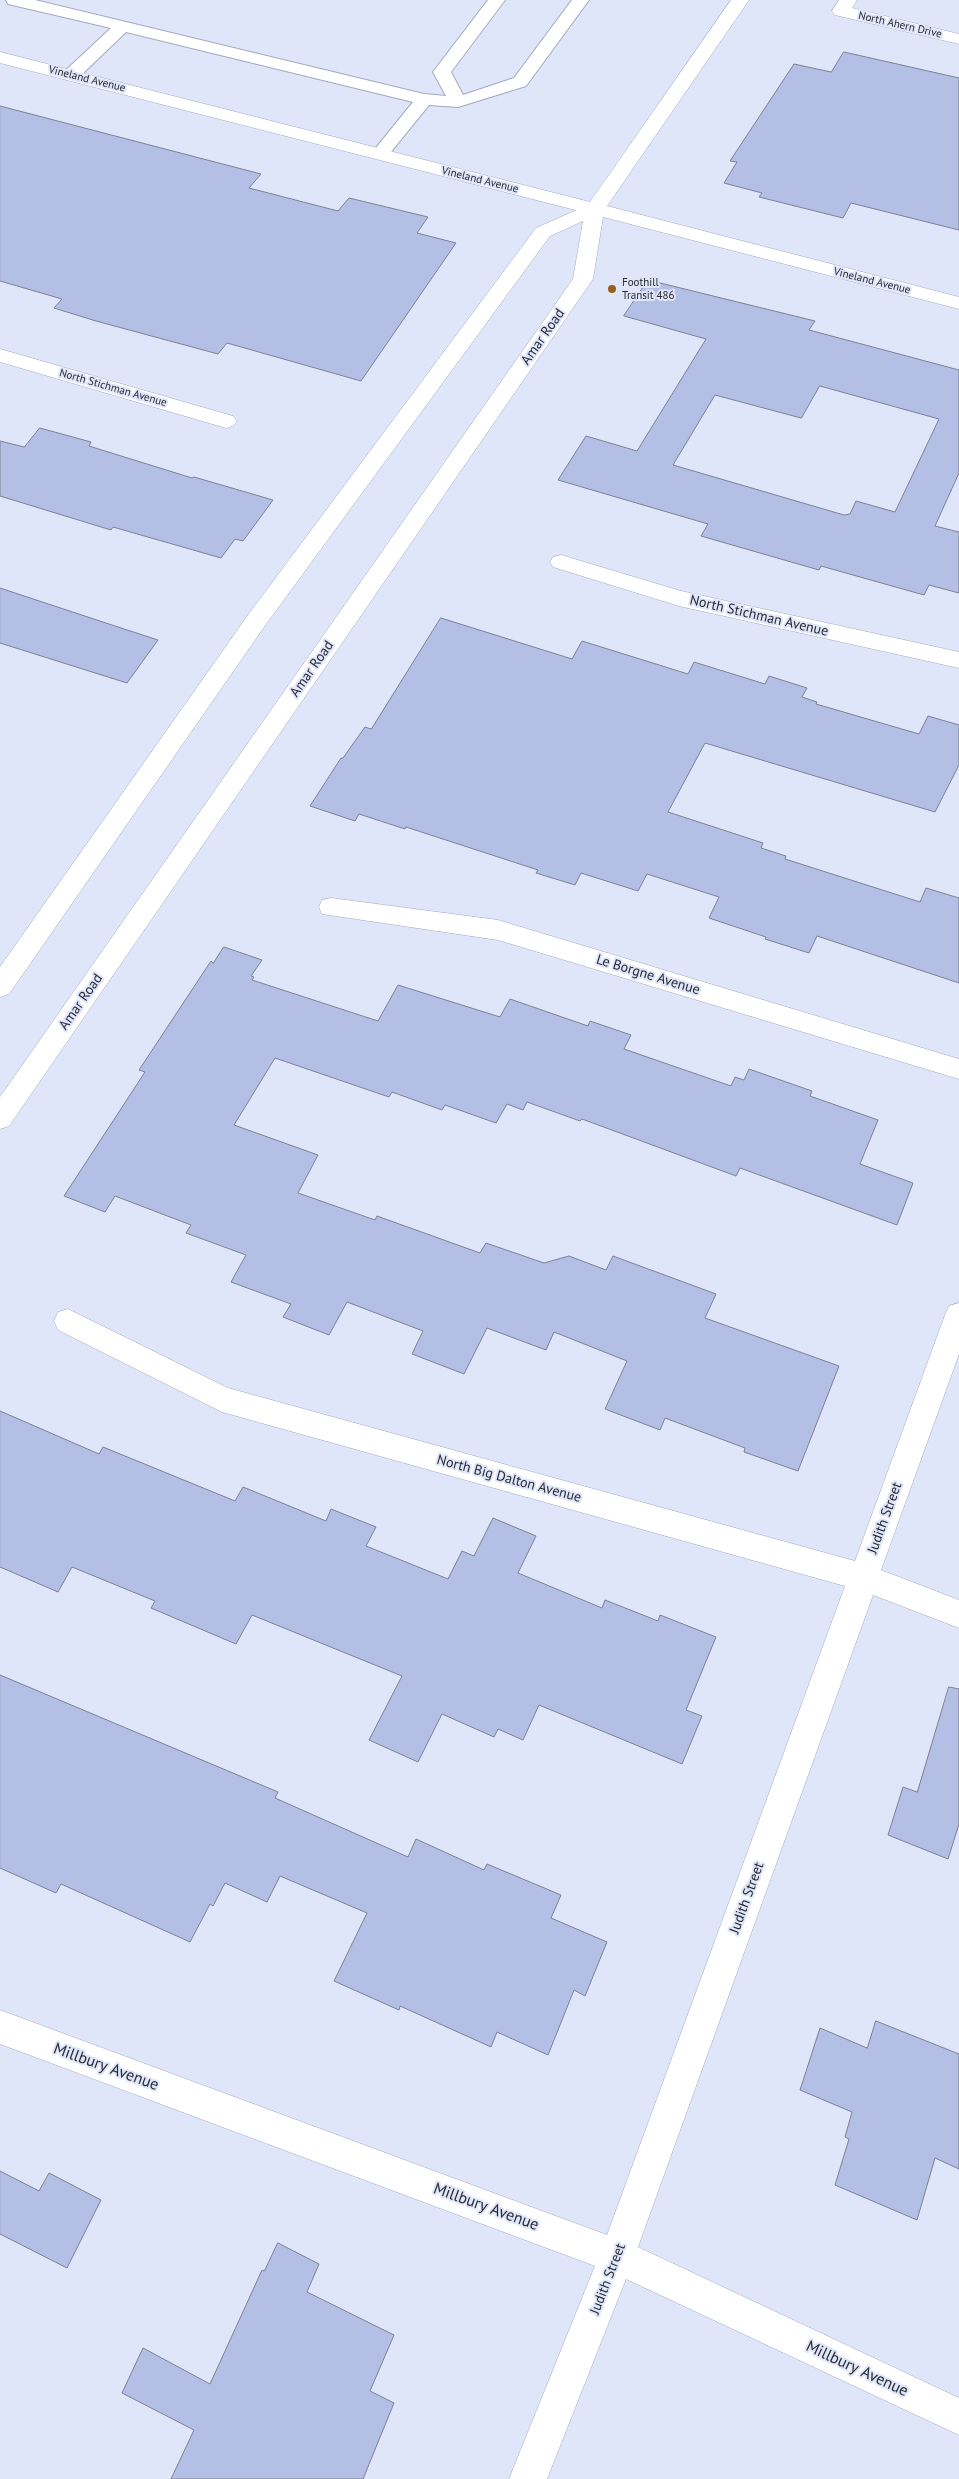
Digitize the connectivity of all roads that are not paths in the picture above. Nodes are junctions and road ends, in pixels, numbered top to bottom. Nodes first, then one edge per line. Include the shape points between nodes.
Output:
1 (14, 0) edge
2 (497, 0) edge
3 (581, 0) edge
4 (740, 0) edge
5 (844, 6) edge
6 (122, 27) junction
7 (959, 38) edge
8 (0, 57) edge
9 (71, 75) junction
10 (424, 99) junction
11 (458, 102) junction
12 (380, 154) junction
13 (595, 210) junction
14 (959, 303) edge
15 (0, 355) edge
16 (226, 421) dead end
17 (561, 562) dead end
18 (959, 660) edge
19 (331, 907) dead end
20 (0, 987) edge
21 (959, 1069) edge
22 (0, 1118) edge
23 (959, 1316) edge
24 (68, 1320) dead end
25 (863, 1577) junction
26 (959, 1614) edge
27 (0, 2027) edge
28 (617, 2256) junction
29 (959, 2417) edge
30 (528, 2479) edge

1 - 6 lane
2 - 11 lane via 442,72
3 - 11 lane via 520,82
4 - 13 street, Amar Road
5 - 7 street, North Ahern Drive
6 - 9 lane
6 - 10 lane
8 - 9 street, Vineland Avenue
9 - 12 street, Vineland Avenue
10 - 11 lane
10 - 12 lane
12 - 13 street, Vineland Avenue
13 - 14 street, Vineland Avenue
13 - 20 street via 543,232 256,622
13 - 22 street, Amar Road via 583,279
15 - 16 street, North Stichman Avenue
17 - 18 street, North Stichman Avenue via 679,598
19 - 21 street, Le Borgne Avenue via 498,930
23 - 25 street, Judith Street
24 - 25 street, North Big Dalton Avenue via 222,1399
25 - 26 street, North Big Dalton Avenue
25 - 28 street, Judith Street
27 - 28 street, Millbury Avenue
28 - 29 street, Millbury Avenue
28 - 30 street, Judith Street

